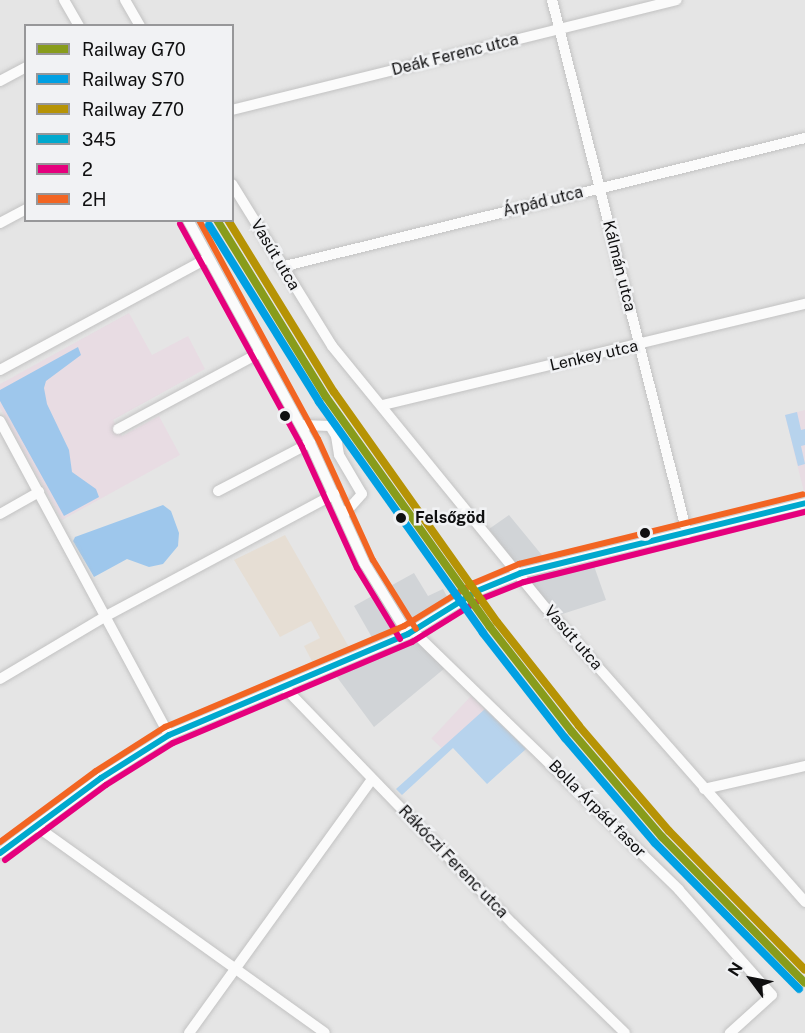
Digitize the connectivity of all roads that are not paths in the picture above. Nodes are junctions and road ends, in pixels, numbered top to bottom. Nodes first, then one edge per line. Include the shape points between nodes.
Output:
1 (64, 0) edge
2 (125, 0) edge
3 (552, 0) edge
4 (677, 0) edge
5 (77, 24) edge
6 (139, 24) edge
7 (559, 29) junction
8 (24, 68) edge
9 (0, 81) edge
10 (234, 110) edge
11 (805, 138) edge
12 (234, 187) edge
13 (599, 188) junction
14 (24, 211) edge
15 (189, 222) edge
16 (0, 223) edge
17 (208, 258) junction
18 (281, 267) junction
19 (805, 304) edge
20 (639, 346) junction
21 (261, 352) junction
22 (0, 370) edge
23 (382, 405) junction
24 (0, 421) edge
25 (301, 425) junction
26 (118, 429) dead end
27 (310, 443) junction
28 (218, 491) dead end
29 (39, 492) junction
30 (335, 494) junction
31 (805, 503) edge
32 (0, 514) edge
33 (344, 514) junction
34 (687, 533) junction
35 (521, 573) junction
36 (108, 615) junction
37 (410, 632) junction
38 (0, 679) edge
39 (284, 687) junction
40 (169, 735) junction
41 (805, 766) edge
42 (372, 779) junction
43 (704, 789) junction
44 (36, 826) junction
45 (0, 853) edge
46 (805, 902) edge
47 (234, 969) junction
48 (189, 1033) edge
49 (325, 1033) edge
50 (625, 1033) edge
51 (730, 1033) edge

1 - 5 street
2 - 6 street
3 - 7 street, Kálmán utca
4 - 7 street, Deák Ferenc utca
7 - 10 street, Deák Ferenc utca
7 - 13 street, Kálmán utca
8 - 9 street
11 - 13 street, Árpád utca
12 - 18 street, Vasút utca
13 - 18 street, Árpád utca
13 - 20 street, Kálmán utca
14 - 16 street
15 - 17 street, Bolla Árpád fasor
17 - 21 street, Bolla Árpád fasor
17 - 22 street
18 - 23 street, Vasút utca via 332,345
19 - 20 street, Lenkey utca
20 - 23 street, Lenkey utca
20 - 34 street, Kálmán utca
21 - 25 street, Bolla Árpád fasor
21 - 26 street
23 - 35 street, Vasút utca
24 - 29 street
25 - 27 street, Bolla Árpád fasor
25 - 33 street via 330,426 336,436 339,455 362,495
27 - 28 street
27 - 30 street, Bolla Árpád fasor
29 - 32 street
29 - 36 street
30 - 33 street, Bolla Árpád fasor
30 - 36 street
31 - 34 street
33 - 37 street, Bolla Árpád fasor via 365,564
34 - 35 street
35 - 37 street via 467,597
35 - 43 street, Vasút utca via 546,608
36 - 38 street
36 - 40 street
37 - 39 street
37 - 51 street, Bolla Árpád fasor via 679,890 772,995
39 - 40 street
39 - 42 street, Rákóczi Ferenc utca
40 - 44 street via 134,755
41 - 43 street
42 - 47 street
42 - 50 street, Rákóczi Ferenc utca
43 - 46 street, Vasút utca
44 - 45 street
44 - 47 street
47 - 48 street
47 - 49 street

